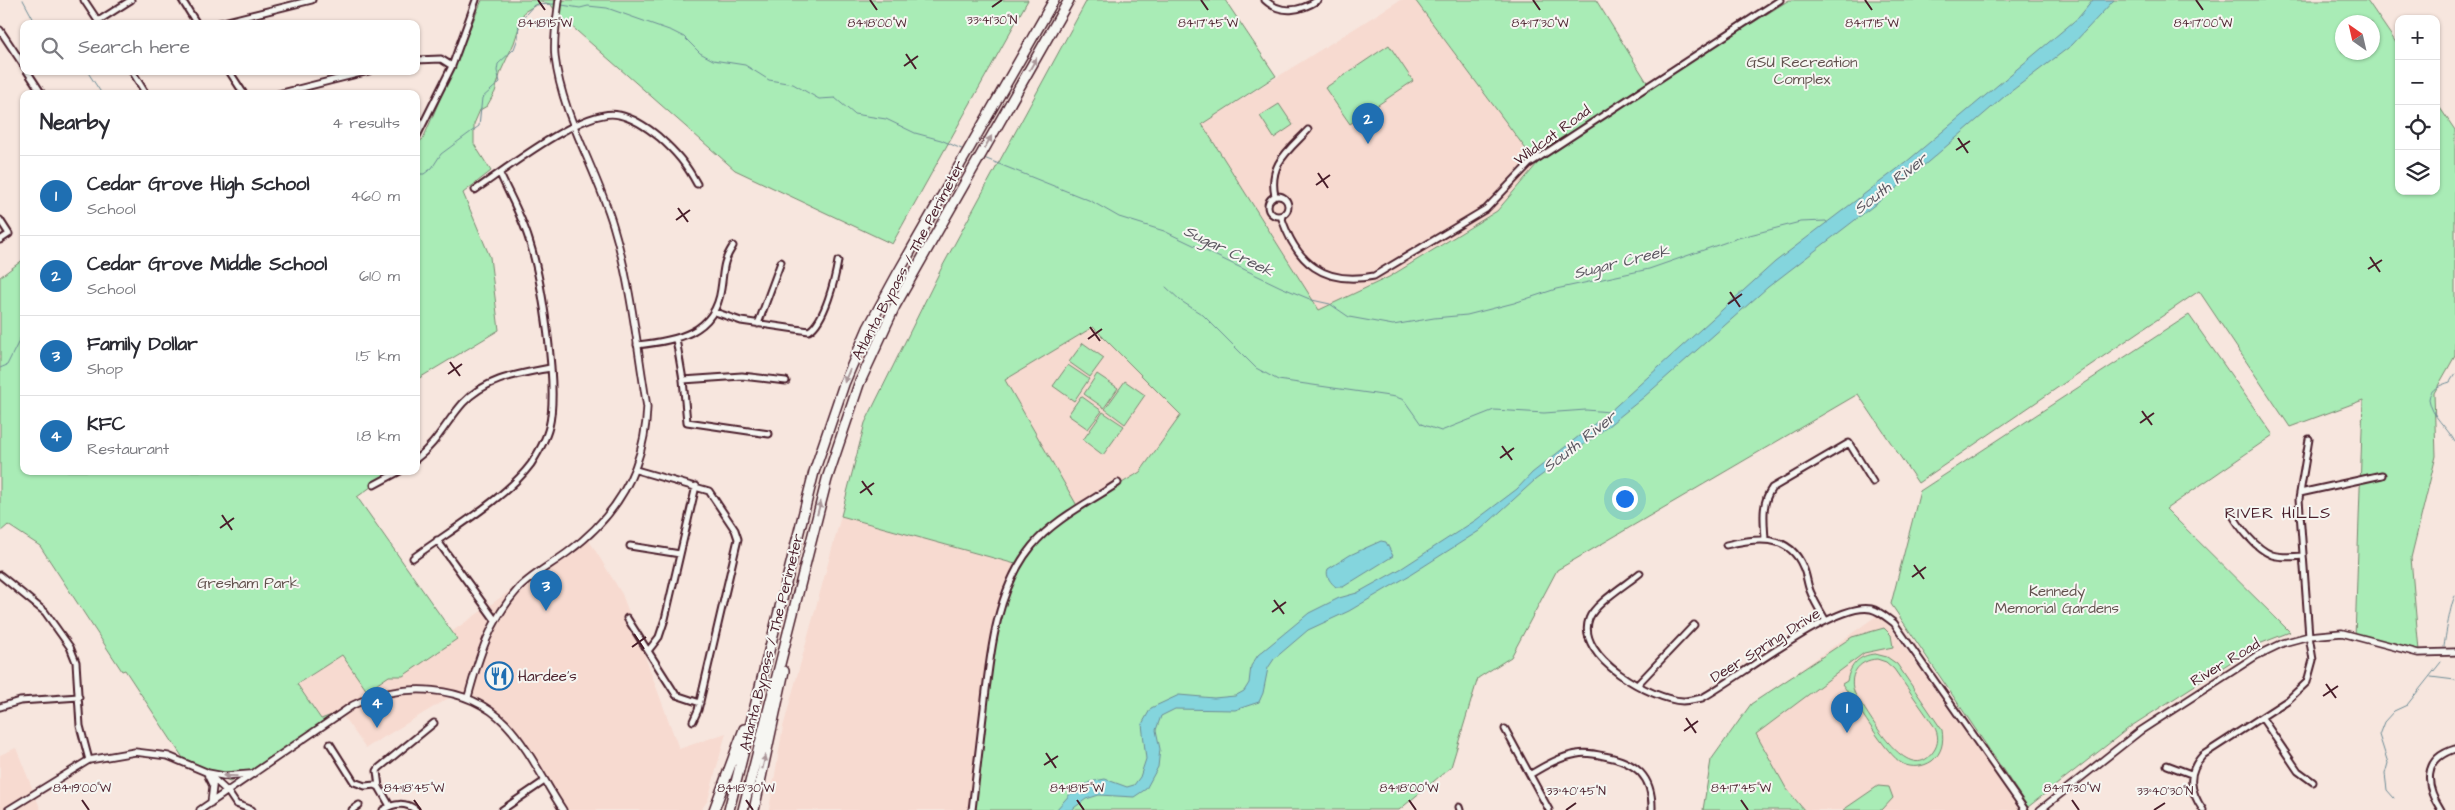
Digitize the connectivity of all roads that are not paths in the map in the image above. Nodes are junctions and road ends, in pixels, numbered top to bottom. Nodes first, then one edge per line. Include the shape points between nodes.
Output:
1 (84, 0) edge
2 (131, 0) edge
3 (182, 0) edge
4 (312, 0) edge
5 (476, 0) edge
6 (559, 0) edge
7 (1054, 0) edge
8 (1069, 0) edge
9 (1265, 0) edge
10 (1318, 0) edge
11 (1780, 0) edge
12 (98, 20) edge
13 (102, 20) edge
14 (194, 20) edge
15 (231, 20) edge
16 (0, 30) edge
17 (20, 60) edge
18 (420, 60) edge
19 (452, 66) junction
20 (30, 75) edge
21 (134, 75) edge
22 (232, 75) edge
23 (353, 75) edge
24 (39, 90) edge
25 (144, 90) edge
26 (241, 90) edge
27 (294, 90) edge
28 (573, 125) junction
29 (420, 130) edge
30 (1308, 130) dead end
31 (500, 174) junction
32 (697, 184) dead end
33 (475, 190) dead end
34 (1276, 196) junction
35 (1281, 216) junction
36 (0, 220) edge
37 (0, 240) edge
38 (734, 246) dead end
39 (838, 261) dead end
40 (781, 262) dead end
41 (714, 312) junction
42 (758, 324) junction
43 (676, 339) junction
44 (637, 345) junction
45 (550, 368) junction
46 (683, 380) junction
47 (786, 381) dead end
48 (769, 434) dead end
49 (2310, 439) dead end
50 (420, 456) edge
51 (636, 470) junction
52 (393, 475) edge
53 (2382, 475) dead end
54 (1118, 482) dead end
55 (1873, 482) dead end
56 (374, 485) dead end
57 (696, 486) junction
58 (2300, 493) junction
59 (2231, 512) dead end
60 (1765, 539) junction
61 (437, 540) junction
62 (1726, 545) dead end
63 (630, 546) dead end
64 (680, 554) junction
65 (2303, 556) junction
66 (412, 558) dead end
67 (1640, 574) dead end
68 (0, 575) edge
69 (795, 604) junction
70 (627, 618) dead end
71 (495, 620) junction
72 (1826, 620) junction
73 (1694, 624) dead end
74 (2309, 636) junction
75 (648, 651) junction
76 (2455, 652) edge
77 (760, 684) junction
78 (1636, 684) junction
79 (468, 697) junction
80 (79, 698) junction
81 (700, 703) junction
82 (0, 707) edge
83 (2262, 718) junction
84 (693, 721) dead end
85 (434, 723) dead end
86 (1505, 729) dead end
87 (330, 744) dead end
88 (2455, 749) edge
89 (89, 760) junction
90 (2167, 765) dead end
91 (206, 772) junction
92 (254, 774) junction
93 (1531, 774) junction
94 (2191, 774) junction
95 (543, 782) junction
96 (2313, 782) dead end
97 (379, 787) junction
98 (228, 792) junction
99 (210, 803) junction
100 (360, 805) dead end
101 (390, 806) junction
102 (8, 810) edge
103 (200, 810) edge
104 (252, 810) edge
105 (352, 810) edge
106 (384, 810) edge
107 (416, 810) edge
108 (502, 810) edge
109 (563, 810) edge
110 (714, 810) edge
111 (729, 810) edge
112 (743, 810) edge
113 (754, 810) edge
114 (972, 810) edge
115 (1548, 810) edge
116 (1652, 810) edge
117 (2025, 810) edge
118 (2040, 810) edge
119 (2203, 810) edge
120 (2441, 810) edge

1 - 12 street
2 - 13 street
3 - 14 street
4 - 15 street
5 - 19 street
6 - 28 street via 555,56
7 -> 77 highway, Atlanta Bypass / The Perimeter via 868,328 830,422 812,480
69 -> 8 highway, Atlanta Bypass / The Perimeter via 835,451 877,342
9 - 10 street via 1285,10 1305,8
11 - 35 street, Wildcat Road via 1529,164 1486,209 1374,276 1358,279 1322,274 1301,255
16 - 17 street
18 - 19 street via 441,59
19 - 29 street
20 - 24 street
21 - 25 street
22 - 26 street
23 - 27 street
28 - 31 street
28 - 32 street via 597,116 618,114 648,128 681,157
28 - 44 street via 614,227
30 - 34 street via 1280,159 1274,171
31 - 33 street
31 - 45 street via 531,247 540,288
34 - 35 street via 1288,202 1288,209
34 - 35 street via 1269,201 1268,208 1274,215
36 - 37 street via 10,234
38 - 41 street via 723,266
39 - 42 street via 833,287 813,329 805,332
40 - 42 street
41 - 42 street
41 - 43 street via 700,327
43 - 44 street
43 - 46 street
44 - 51 street via 648,407 645,437
45 - 50 street via 506,377 475,393 463,403 435,443
45 - 61 street via 553,405 549,428 531,463 502,494
46 - 47 street via 742,376
46 - 48 street via 687,422
49 - 58 street
51 - 57 street
51 - 71 street via 618,503 600,525 521,587
52 - 56 street
53 - 58 street
54 - 114 street via 1041,537 1021,563 1012,582 998,617 987,668
55 - 60 street via 1849,443 1772,488 1763,511
57 - 64 street
57 - 81 street via 709,491 735,530 738,543
58 - 65 street
59 - 65 street via 2236,522 2266,552 2280,557
60 - 62 street
60 - 72 street via 1786,546 1799,559 1810,593
61 - 66 street
61 - 71 street
63 - 64 street
64 - 75 street via 665,619 659,637
65 - 74 street
67 - 78 street, Deer Spring Drive via 1593,612 1587,626 1591,644 1605,663
68 - 80 street via 45,612 70,647 76,662
69 - 112 highway, Atlanta Bypass / The Perimeter
113 -> 69 highway
70 - 75 street
71 - 79 street
72 - 78 street, Deer Spring Drive via 1702,698 1672,699
72 - 117 street, Deer Spring Drive via 1853,610 1872,609 1894,624
73 - 78 street
74 - 76 street, River Road via 2342,633 2418,653
74 - 83 street via 2313,660 2307,682
74 - 118 street, River Road via 2283,643 2256,656 2171,710 2122,744
75 - 81 street via 676,695
77 - 110 highway
77 - 111 highway, Atlanta Bypass / The Perimeter
79 - 92 street via 423,689 369,697
79 - 95 street via 505,723
80 - 82 street via 20,700
80 - 89 street via 80,726
81 - 84 street
83 - 94 street via 2203,755
83 - 96 street via 2298,771
85 - 97 street via 377,771
86 - 93 street
87 - 97 street via 354,782
88 - 120 street via 2437,759 2430,774 2430,791
89 - 91 street via 135,752 151,753 168,756
89 - 102 street
90 - 94 street
92 -> 91 street via 224,776
91 - 98 street
91 - 99 street via 213,786
92 - 98 street
93 - 115 street
93 - 116 street via 1557,760 1579,754 1591,753 1622,760 1634,766 1646,779 1652,794
94 - 119 street via 2193,793
95 - 108 street
95 - 109 street
97 - 101 street
98 - 99 street
98 - 104 street via 235,802
99 - 103 street
100 - 105 street
101 - 106 street
101 - 107 street via 410,805

